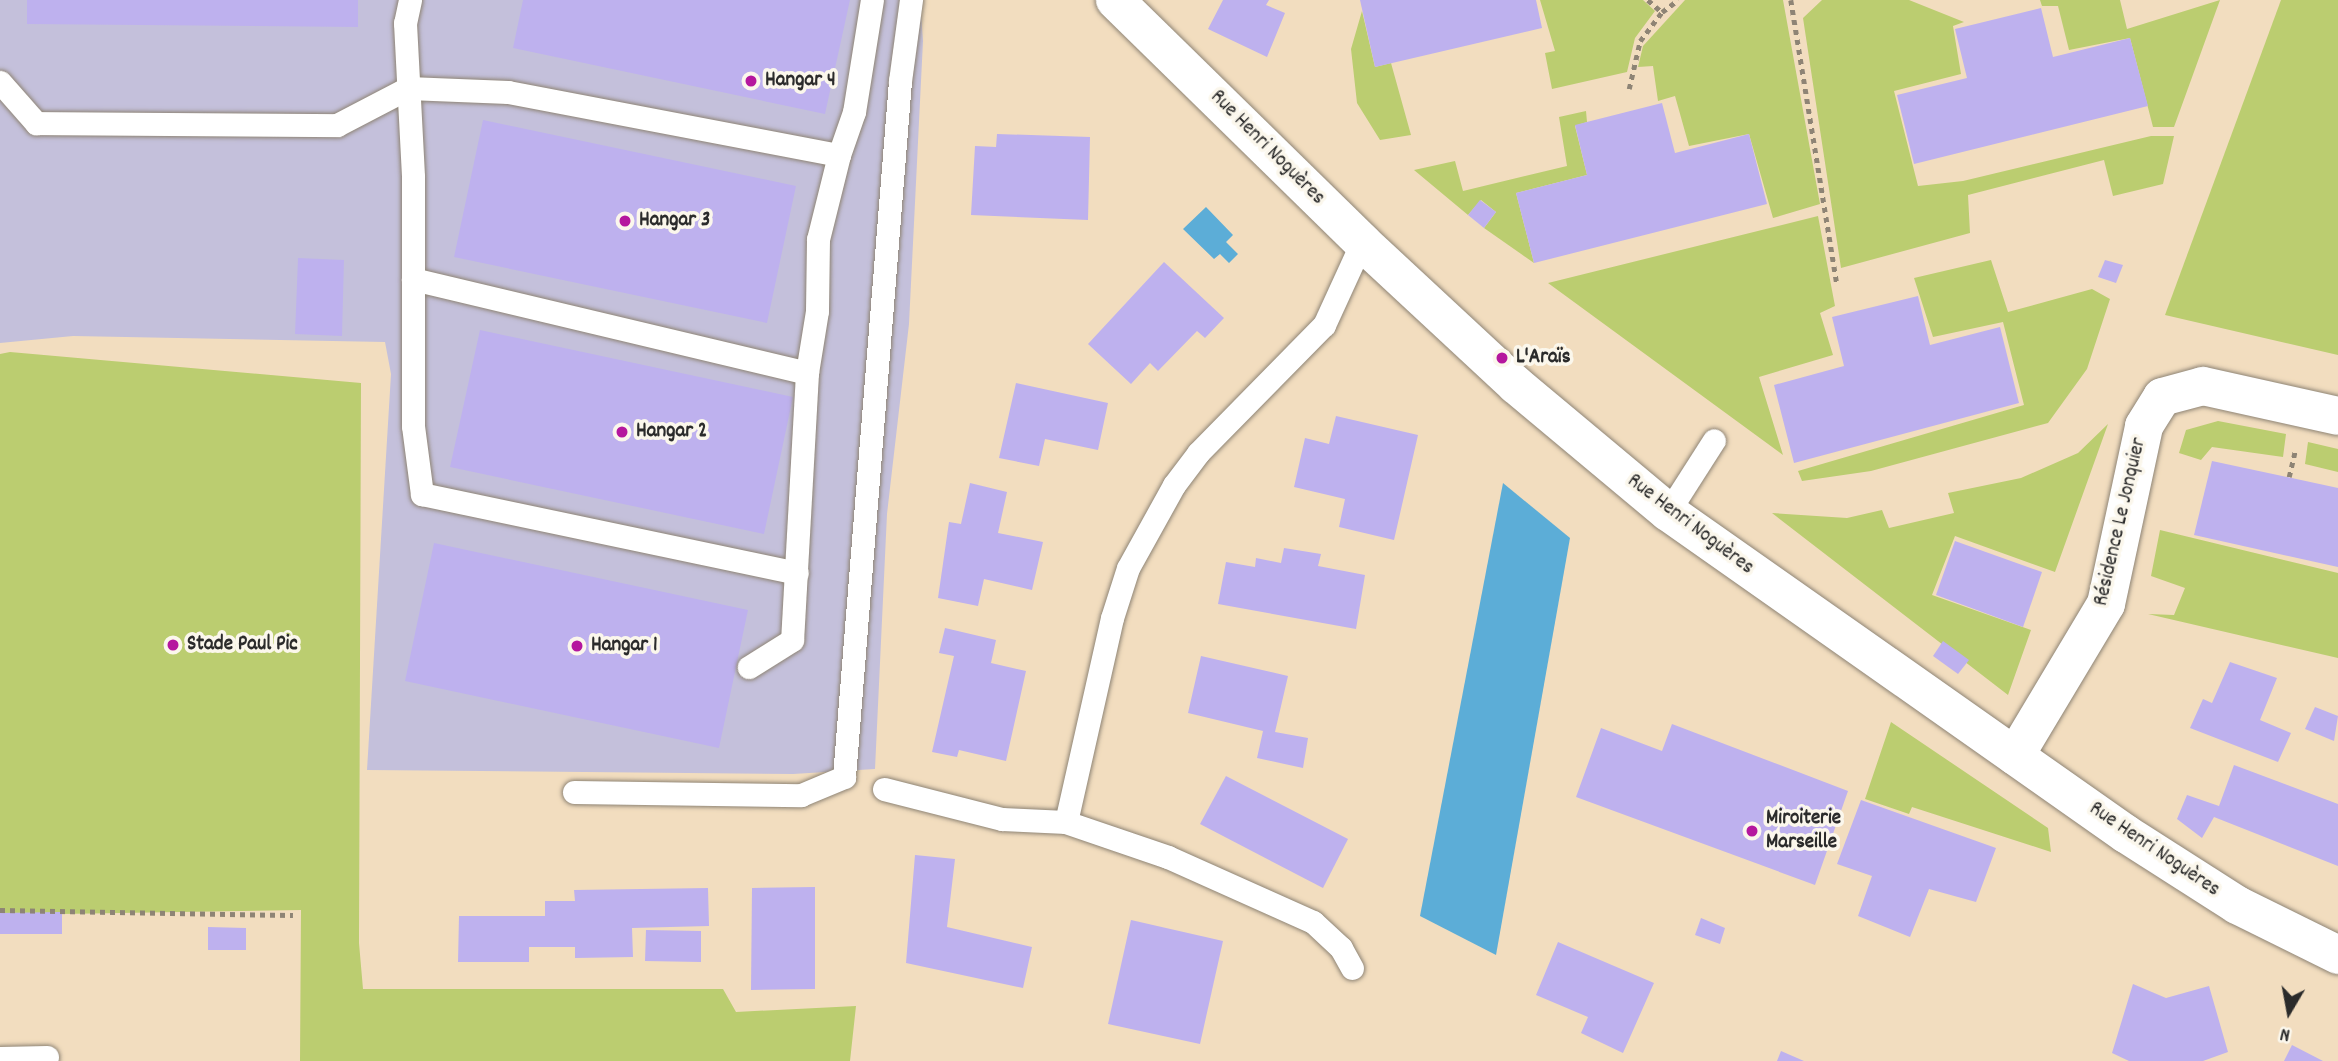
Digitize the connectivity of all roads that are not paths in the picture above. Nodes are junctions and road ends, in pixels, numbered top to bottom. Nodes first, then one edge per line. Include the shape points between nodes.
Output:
1 (410, 0) edge
2 (872, 0) edge
3 (911, 0) edge
4 (1116, 0) edge
5 (0, 82) edge
6 (408, 88) junction
7 (839, 155) junction
8 (1362, 242) junction
9 (413, 279) junction
10 (807, 373) junction
11 (2338, 416) edge
12 (1714, 440) dead end
13 (1668, 512) junction
14 (797, 573) junction
15 (749, 667) dead end
16 (2015, 756) junction
17 (884, 789) dead end
18 (574, 792) dead end
19 (1066, 822) junction
20 (2338, 956) edge
21 (1352, 968) dead end
22 (47, 1057) dead end
23 (0, 1058) edge

1 - 6 lane via 405,23
2 - 7 lane via 854,112
3 - 18 lane via 900,81 844,777 801,795
4 - 8 street, Rue Henri Noguères
5 - 6 lane via 36,123 337,125
6 - 7 lane via 508,92
6 - 9 lane
7 - 10 lane via 818,239 817,312
8 - 13 street, Rue Henri Noguères via 1516,385
8 - 19 lane via 1324,325 1198,453 1174,485 1128,568 1112,618
9 - 10 lane
9 - 14 lane via 413,425 422,495
10 - 14 lane
11 - 16 street, Résidence Le Jonquier via 2203,386 2162,397 2144,426 2106,604
12 - 13 lane
13 - 16 street, Rue Henri Noguères
14 - 15 lane via 792,640
16 - 20 street, Rue Henri Noguères via 2237,905
17 - 19 lane via 1006,820
19 - 21 lane via 1168,857 1313,922 1341,948
22 - 23 lane

